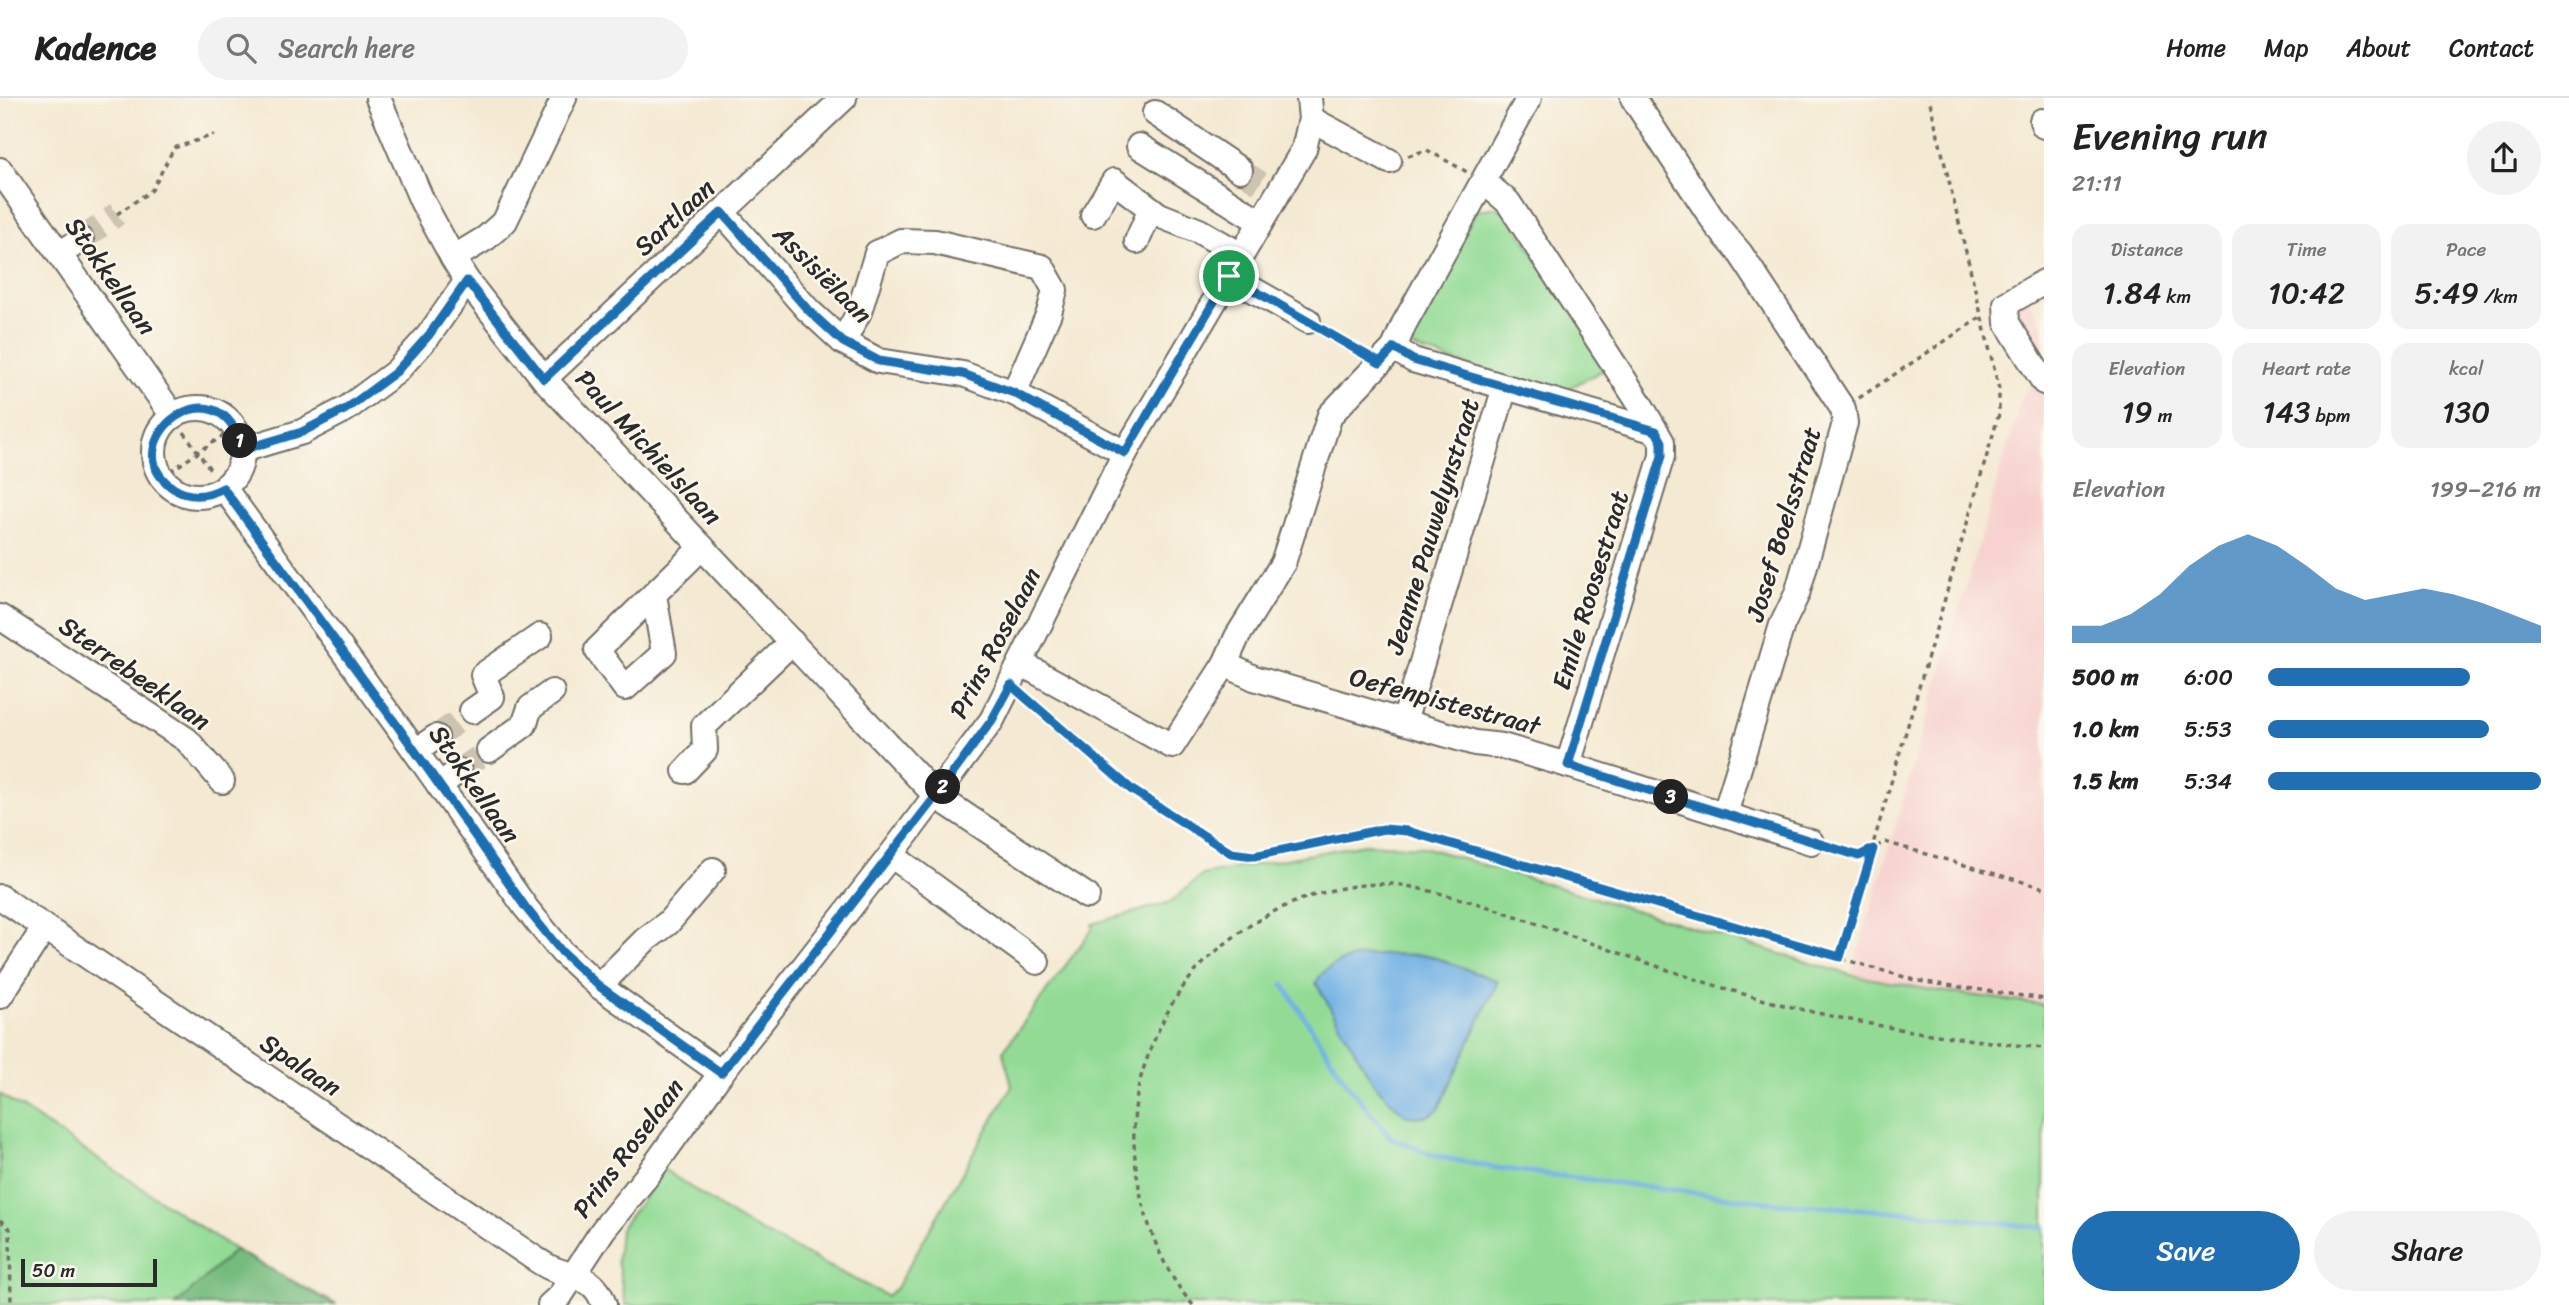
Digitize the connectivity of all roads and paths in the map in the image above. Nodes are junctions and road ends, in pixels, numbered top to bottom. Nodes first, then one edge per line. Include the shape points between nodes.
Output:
1 (378, 98) edge
2 (564, 98) edge
3 (844, 98) edge
4 (1530, 98) edge
5 (1633, 98) edge
6 (1929, 98) edge
7 (1310, 108) edge
8 (1155, 113) dead end
9 (214, 135) dead end
10 (1139, 146) dead end
11 (1389, 161) joint
12 (0, 170) edge
13 (1484, 182) junction
14 (1259, 183) junction
15 (1151, 209) junction
16 (722, 212) junction
17 (117, 214) tunnel mouth
18 (1093, 215) dead end
19 (1261, 222) junction
20 (81, 240) tunnel mouth
21 (1137, 241) dead end
22 (59, 254) junction
23 (453, 258) junction
24 (1235, 265) junction
25 (467, 281) junction
26 (2044, 282) edge
27 (1981, 316) junction
28 (1308, 321) joint
29 (843, 342) junction
30 (1387, 356) junction
31 (544, 379) junction
32 (2044, 382) edge
33 (1504, 387) junction
34 (1014, 393) junction
35 (1843, 409) junction
36 (173, 416) junction
37 (1656, 431) junction
38 (238, 439) junction
39 (198, 452) junction
40 (1125, 453) junction
41 (162, 477) junction
42 (223, 488) junction
43 (702, 547) junction
44 (654, 594) dead end
45 (3, 624) edge
46 (540, 636) dead end
47 (792, 642) junction
48 (1225, 664) junction
49 (1016, 674) junction
50 (552, 692) dead end
51 (472, 711) tunnel mouth
52 (1404, 722) junction
53 (489, 750) tunnel mouth
54 (1568, 765) junction
55 (685, 771) dead end
56 (222, 781) dead end
57 (936, 796) junction
58 (1725, 814) junction
59 (1811, 842) joint
60 (1873, 849) junction
61 (891, 855) junction
62 (713, 870) dead end
63 (2044, 888) edge
64 (1087, 896) dead end
65 (0, 897) edge
66 (45, 927) junction
67 (1840, 957) junction
68 (1037, 961) dead end
69 (599, 986) junction
70 (0, 996) edge
71 (2044, 999) edge
72 (2044, 1048) edge
73 (721, 1073) junction
74 (0, 1220) edge
75 (573, 1274) junction
76 (11, 1305) edge
77 (550, 1305) edge
78 (604, 1305) edge
79 (1193, 1305) edge

1 - 23 street, Paul Michielslaan via 422,201
2 - 23 street via 505,221
3 - 16 street, Sartlaan
4 - 13 street
5 - 35 street, Josef Boelsstraat
6 - 27 path
7 - 11 street
7 - 14 street, Prins Roselaan via 1304,149
8 - 14 street
9 - 17 path via 174,148 152,190
10 - 19 street
11 - 13 path via 1427,150
12 - 22 street, Stokkellaan
13 - 30 street
13 - 37 street, Emile Roosestraat via 1508,202
14 - 19 street, Prins Roselaan
15 - 18 street via 1114,181
15 - 21 street
15 - 24 street via 1199,231
16 - 29 street, Assisiëlaan via 808,310
16 - 31 street, Sartlaan
19 - 24 street, Prins Roselaan
20 - 22 street
22 - 36 street, Stokkellaan
23 - 25 street, Paul Michielslaan
24 - 28 street
24 - 40 street, Prins Roselaan
25 - 31 street, Paul Michielslaan
25 - 38 street via 396,372 346,409 302,432
26 - 32 street via 2006,304 2007,323
27 - 35 path
27 - 60 path via 1999,389 1999,414
28 - 30 path
29 - 34 street, Assisiëlaan via 879,361 963,374
29 - 34 street via 859,312 877,253 901,242 935,242 1042,267 1055,290
30 - 33 street
30 - 48 street via 1330,415 1283,563
31 - 43 street, Paul Michielslaan
33 - 37 street
33 - 52 street, Jeanne Pauwelynstraat
34 - 40 street, Assisiëlaan
35 - 58 street, Josef Boelsstraat via 1845,423 1797,594 1782,625
36 - 38 street via 203,408 218,413
36 - 39 path
36 - 41 street via 156,441
37 - 54 street, Emile Roosestraat via 1662,456
38 - 39 path
38 - 42 street via 240,465
39 - 41 path
39 - 42 path
40 - 49 street, Prins Roselaan
41 - 42 street via 180,492 194,496
42 - 69 street, Stokkellaan via 426,744 526,908 562,952
43 - 44 street
43 - 47 street, Paul Michielslaan
45 - 56 street, Sterrebeeklaan via 187,740
46 - 51 street via 483,675 492,697
47 - 55 street via 704,726 705,750
47 - 57 street, Paul Michielslaan
48 - 49 street via 1172,746
48 - 52 street, Oefenpistestraat via 1254,678
49 - 57 street, Prins Roselaan via 992,720
49 - 67 path via 1132,790 1231,853 1254,856 1384,829 1407,831
50 - 53 street via 530,708 524,725
52 - 54 street, Oefenpistestraat
54 - 58 street, Oefenpistestraat
57 - 61 street, Prins Roselaan
57 - 64 street, Paul Michielslaan
58 - 59 street, Oefenpistestraat
59 - 60 path via 1859,856
60 - 63 path via 1885,842
60 - 67 path
61 - 68 street
61 - 73 street, Prins Roselaan
62 - 69 street via 668,923
65 - 66 street, Spalaan
66 - 70 street
66 - 75 street, Spalaan via 531,1256
67 - 71 path via 1918,981
69 - 73 street, Stokkellaan
72 - 79 path via 1892,1030 1815,1013 1728,990 1499,910 1393,884 1352,885 1306,897 1261,918 1215,950 1181,988 1158,1026 1141,1076 1133,1138 1142,1199 1158,1251
73 - 75 street, Prins Roselaan
74 - 76 path via 10,1229
75 - 77 street, Prins Roselaan
75 - 78 street, Spalaan via 594,1286

